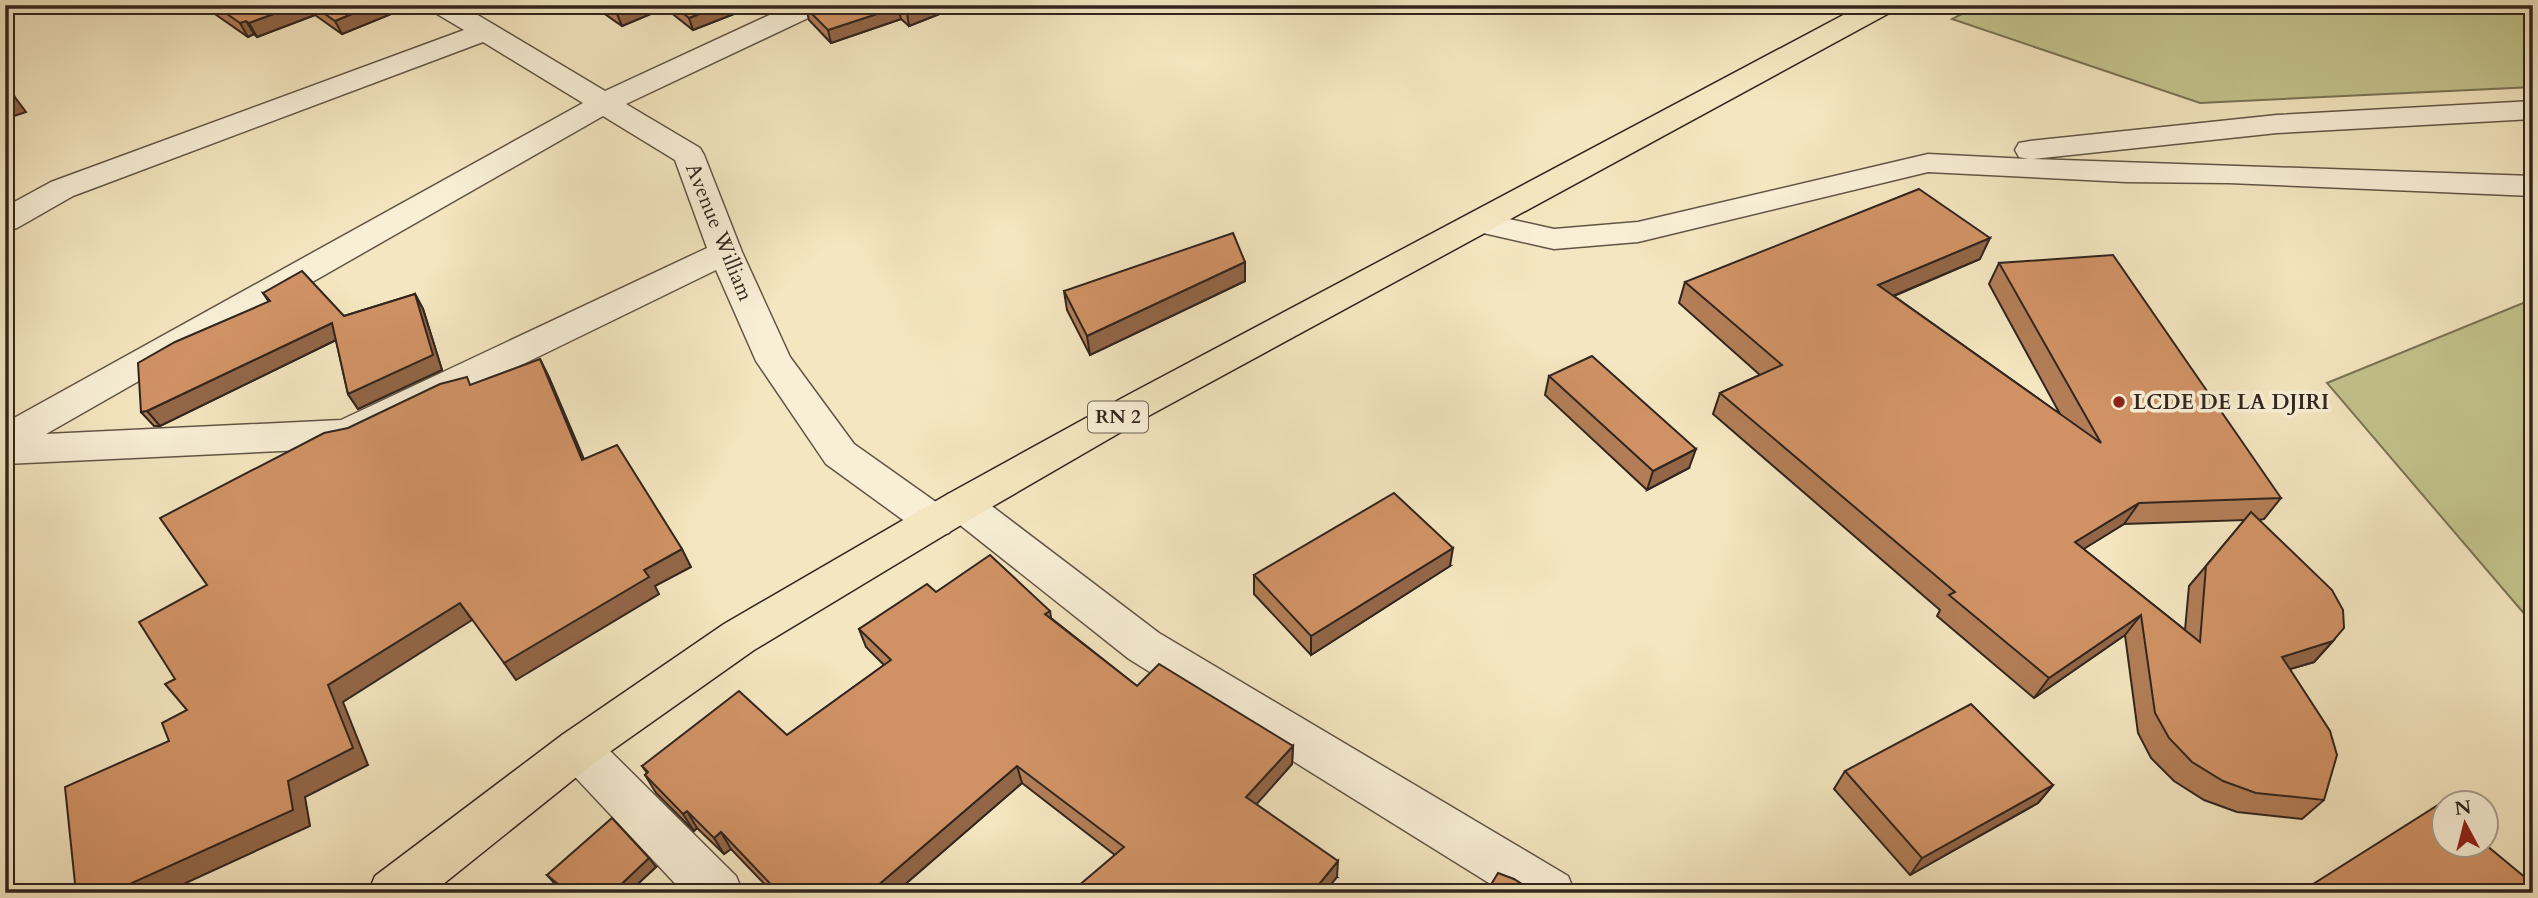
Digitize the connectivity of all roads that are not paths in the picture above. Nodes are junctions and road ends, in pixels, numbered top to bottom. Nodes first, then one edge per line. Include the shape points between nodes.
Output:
1 (442, 5) edge
2 (813, 5) edge
3 (1883, 5) edge
4 (487, 31) junction
5 (604, 103) junction
6 (2533, 110) edge
7 (1928, 163) junction
8 (2533, 186) edge
9 (5, 221) edge
10 (1482, 223) junction
11 (725, 252) junction
12 (5, 440) edge
13 (5, 450) edge
14 (948, 513) junction
15 (578, 749) junction
16 (393, 893) edge
17 (718, 893) edge
18 (1550, 893) edge

1 - 4 street, Avenue William
2 - 5 street
3 - 10 highway, RN 2
4 - 5 street, Avenue William
4 - 9 street via 62,189
5 - 11 street, Avenue William via 689,155
5 - 12 street
6 - 7 street via 2277,124
7 - 8 street
7 - 10 street via 1638,232 1554,239
10 - 14 highway, RN 2
11 - 13 street via 346,434
11 - 14 street, Avenue William via 774,361 839,454
14 - 15 highway, RN 2 via 739,637
14 - 18 street, Avenue William via 1144,646
15 - 16 highway, RN 2
15 - 17 street

